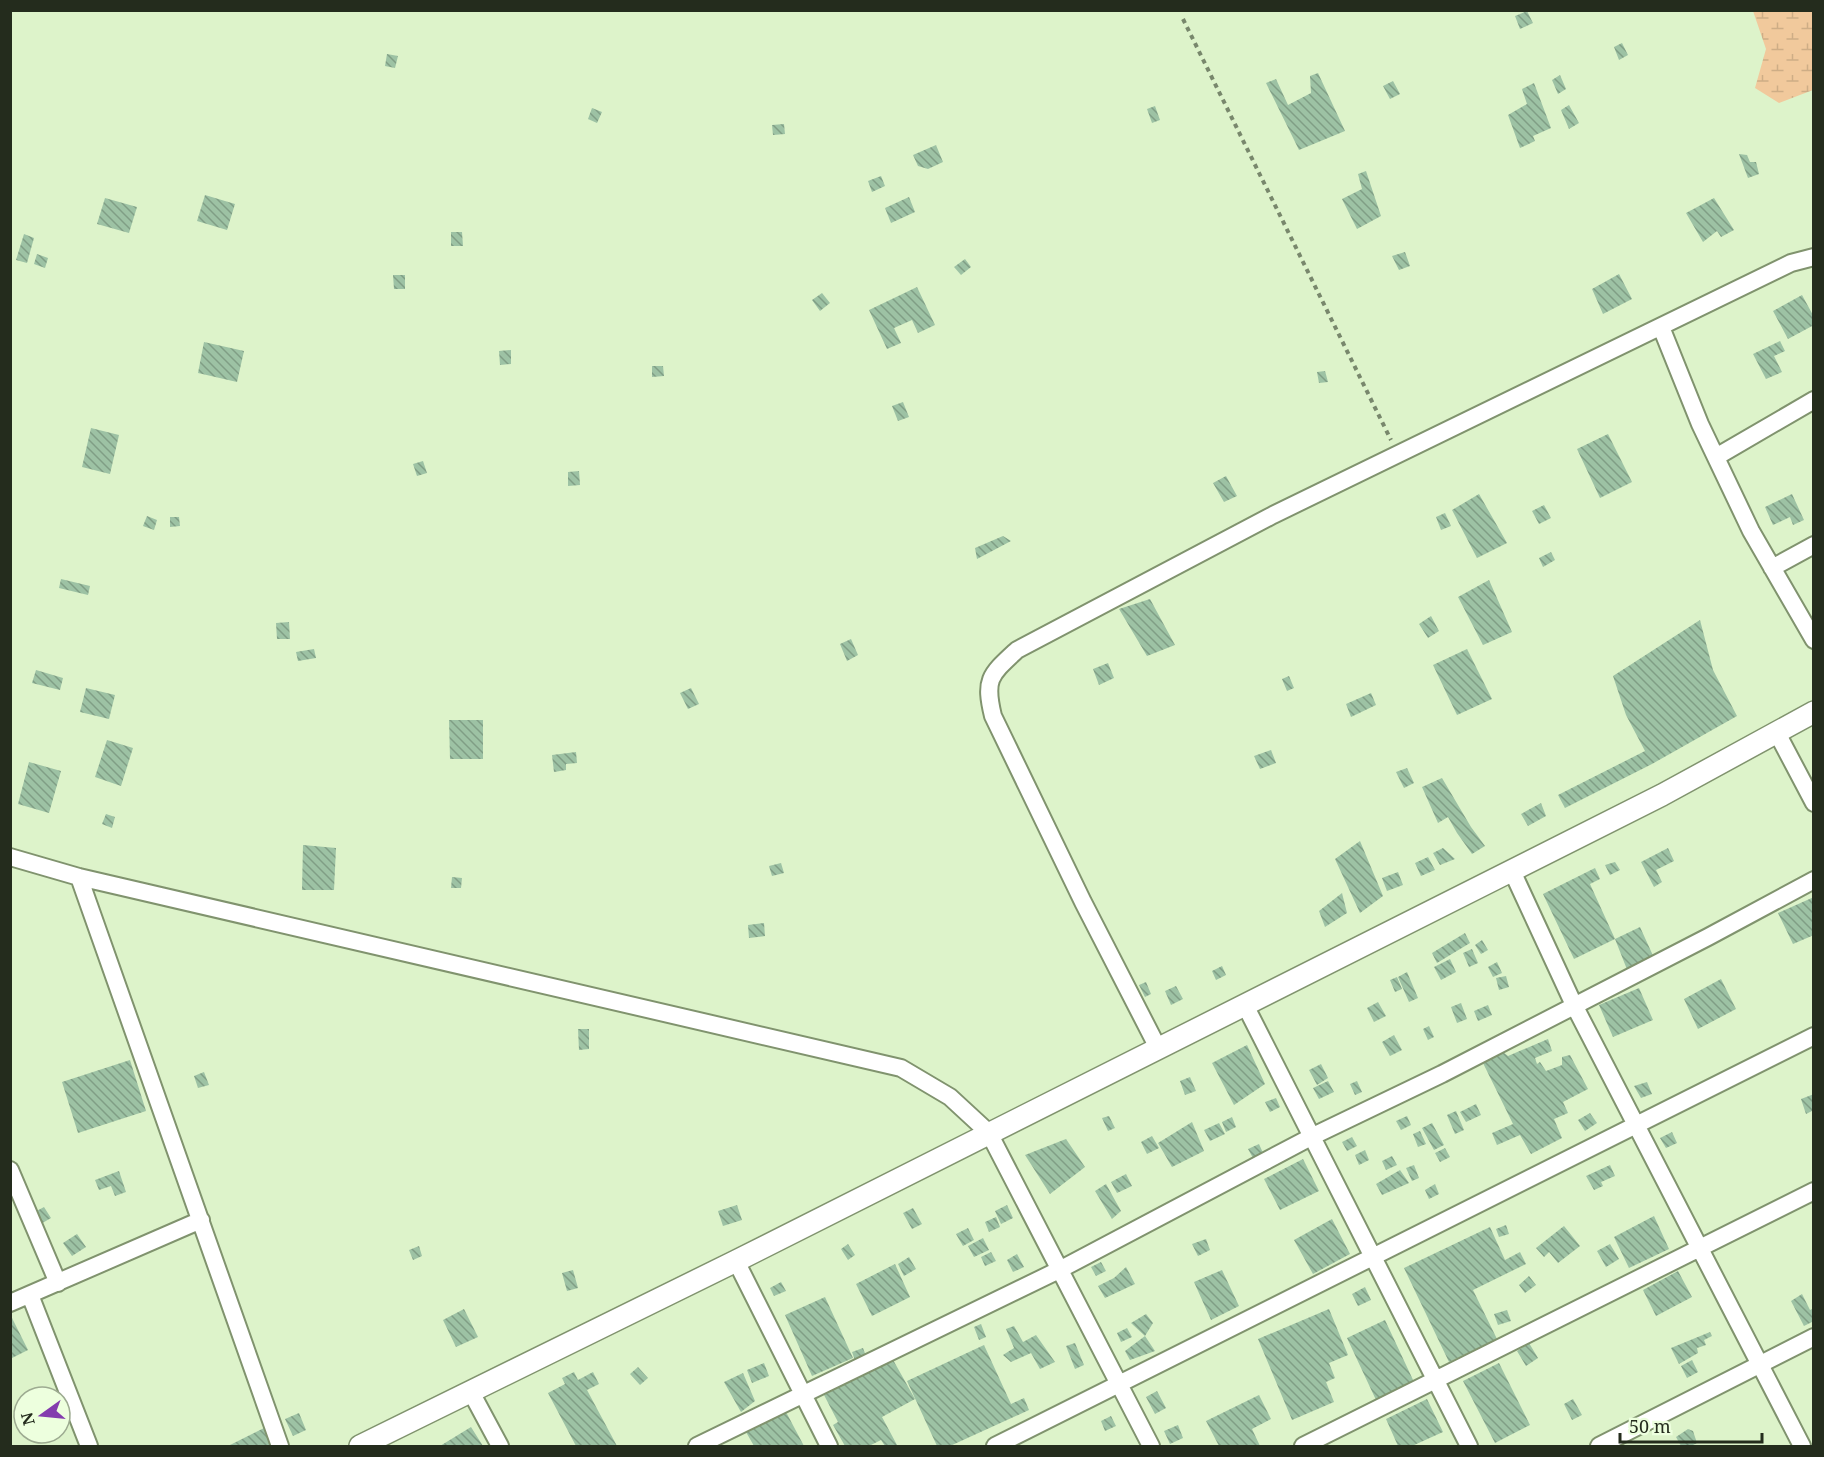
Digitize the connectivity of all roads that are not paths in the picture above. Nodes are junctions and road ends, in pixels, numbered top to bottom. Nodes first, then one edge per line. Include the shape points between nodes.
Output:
1 (1814, 257) edge
2 (1661, 327) junction
3 (1814, 400) edge
4 (1716, 458) junction
5 (1814, 545) edge
6 (1772, 568) junction
7 (1814, 640) edge
8 (1814, 712) edge
9 (1776, 731) junction
10 (1814, 803) edge
11 (10, 857) edge
12 (1512, 872) junction
13 (79, 877) junction
14 (1814, 880) edge
15 (1245, 1005) junction
16 (1574, 1005) junction
17 (1814, 1036) edge
18 (1158, 1048) junction
19 (1636, 1125) junction
20 (989, 1133) junction
21 (1311, 1137) junction
22 (10, 1170) edge
23 (1814, 1191) edge
24 (201, 1220) junction
25 (1700, 1249) junction
26 (1373, 1257) junction
27 (736, 1261) junction
28 (1061, 1269) junction
29 (58, 1282) junction
30 (30, 1295) junction
31 (10, 1303) edge
32 (1814, 1337) edge
33 (1760, 1366) junction
34 (1436, 1381) junction
35 (1119, 1384) junction
36 (471, 1392) junction
37 (802, 1394) junction
38 (89, 1446) edge
39 (280, 1446) edge
40 (360, 1446) edge
41 (500, 1446) edge
42 (697, 1446) edge
43 (828, 1446) edge
44 (994, 1446) edge
45 (1150, 1446) edge
46 (1303, 1446) edge
47 (1470, 1446) edge
48 (1599, 1446) edge
49 (1802, 1446) edge

1 - 2 street via 1791,263
2 - 4 street
2 - 18 street via 1273,515 1017,650 996,669 988,695 993,716
3 - 4 street
4 - 6 street
5 - 6 street
6 - 7 street
8 - 9 street
9 - 10 street
9 - 12 street
11 - 13 street
12 - 15 street
12 - 16 street
13 - 20 street via 902,1068 950,1097
13 - 24 street
14 - 16 street
15 - 18 street
15 - 21 street
16 - 19 street
16 - 21 street
17 - 19 street
18 - 20 street
19 - 25 street
19 - 26 street
20 - 27 street
20 - 28 street
21 - 26 street
21 - 28 street
22 - 29 street
23 - 25 street
24 - 29 street
24 - 39 street
25 - 33 street
25 - 34 street
26 - 34 street
26 - 35 street
27 - 36 street
27 - 37 street
28 - 35 street
28 - 37 street
29 - 30 street
30 - 31 street
30 - 38 street
32 - 33 street
33 - 48 street
33 - 49 street
34 - 46 street
34 - 47 street
35 - 44 street
35 - 45 street
36 - 40 street
36 - 41 street
37 - 42 street
37 - 43 street

